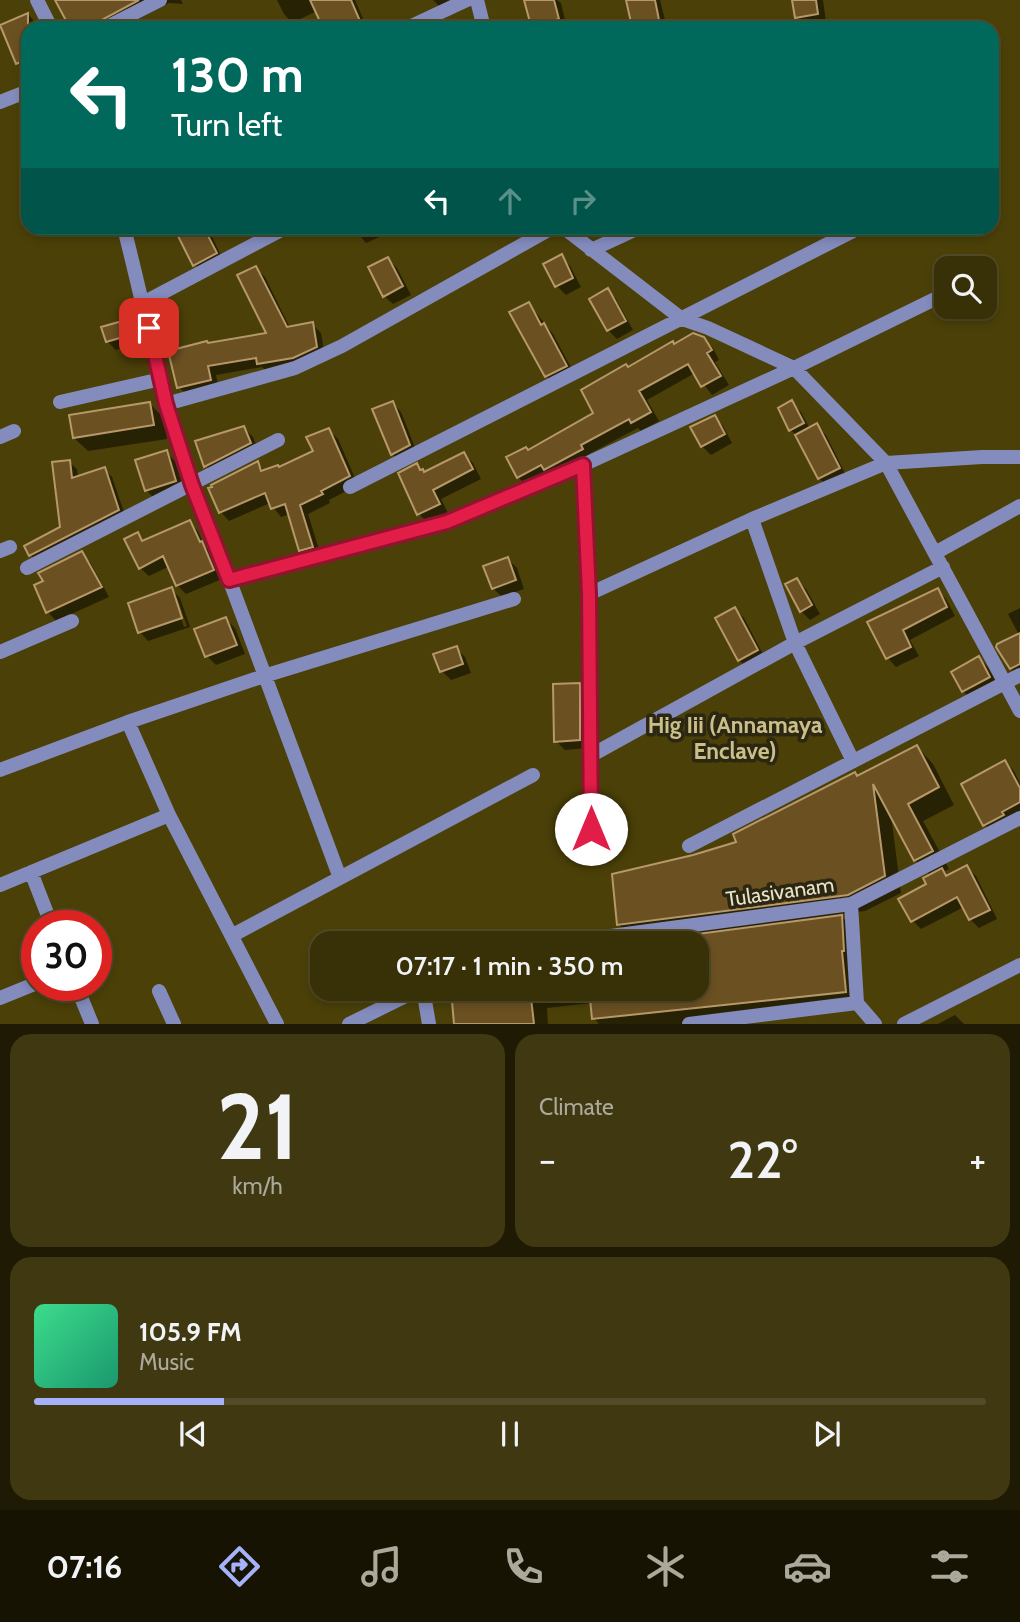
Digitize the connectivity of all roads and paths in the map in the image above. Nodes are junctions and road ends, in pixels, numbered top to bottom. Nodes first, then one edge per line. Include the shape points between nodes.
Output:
1 (37, 0) edge
2 (160, 0) edge
3 (467, 0) edge
4 (477, 0) edge
5 (48, 21) edge
6 (119, 21) edge
7 (422, 21) edge
8 (482, 21) edge
9 (21, 94) edge
10 (0, 102) edge
11 (126, 235) edge
12 (272, 235) edge
13 (540, 235) edge
14 (573, 235) edge
15 (624, 235) edge
16 (830, 235) edge
17 (591, 250) junction
18 (934, 299) edge
19 (143, 303) junction
20 (682, 319) junction
21 (794, 368) junction
22 (161, 379) junction
23 (60, 402) dead end
24 (166, 404) junction
25 (278, 440) dead end
26 (1020, 457) edge
27 (886, 463) junction
28 (583, 465) junction
29 (192, 485) junction
30 (350, 487) dead end
31 (1020, 506) edge
32 (752, 519) junction
33 (935, 553) junction
34 (943, 567) junction
35 (27, 568) dead end
36 (229, 580) junction
37 (589, 594) junction
38 (514, 599) dead end
39 (72, 621) dead end
40 (795, 643) junction
41 (0, 652) edge
42 (1020, 675) edge
43 (264, 676) junction
44 (1005, 683) junction
45 (1020, 711) edge
46 (128, 722) junction
47 (590, 756) junction
48 (853, 761) junction
49 (0, 770) edge
50 (533, 775) dead end
51 (169, 815) junction
52 (1020, 818) edge
53 (689, 846) dead end
54 (591, 854) dead end
55 (31, 872) junction
56 (340, 878) junction
57 (0, 885) edge
58 (851, 904) junction
59 (46, 910) edge
60 (648, 931) edge
61 (233, 935) junction
62 (1020, 965) edge
63 (21, 989) edge
64 (159, 991) dead end
65 (0, 998) edge
66 (83, 1001) edge
67 (396, 1001) edge
68 (424, 1001) edge
69 (857, 1003) junction
70 (92, 1024) edge
71 (174, 1024) edge
72 (277, 1024) edge
73 (349, 1024) edge
74 (429, 1024) edge
75 (689, 1024) edge
76 (875, 1024) edge
77 (904, 1024) edge

1 - 5 street
2 - 6 street
3 - 7 street
4 - 8 street
9 - 10 street
11 - 19 street
12 - 19 street
13 - 24 street via 295,368
14 - 17 street
15 - 17 street
16 - 20 street
17 - 20 street
18 - 21 street
19 - 22 street
20 - 21 street
20 - 30 street
21 - 27 street
21 - 28 street
22 - 23 street
22 - 24 street
24 - 29 street
25 - 29 street
26 - 27 street
27 - 32 street
27 - 33 street
28 - 36 street via 447,522
28 - 37 street
29 - 35 street
29 - 36 street
31 - 33 street
32 - 37 street
32 - 40 street
33 - 34 street
34 - 40 street
34 - 44 street
36 - 43 street
37 - 47 street
38 - 43 street
39 - 41 street
40 - 47 street
40 - 48 street
42 - 44 street
43 - 46 street
43 - 56 street
44 - 45 street
44 - 48 street
46 - 49 street
46 - 51 street
47 - 54 street
48 - 53 street
50 - 56 street
51 - 55 street
51 - 61 street
52 - 58 street, Tulasivanam
55 - 57 street
55 - 59 street
56 - 61 street
58 - 60 street, Tulasivanam
58 - 69 street
61 - 72 street
62 - 77 street
63 - 65 street
64 - 71 street
66 - 70 street
67 - 73 street
68 - 74 street
69 - 75 street
69 - 76 street

